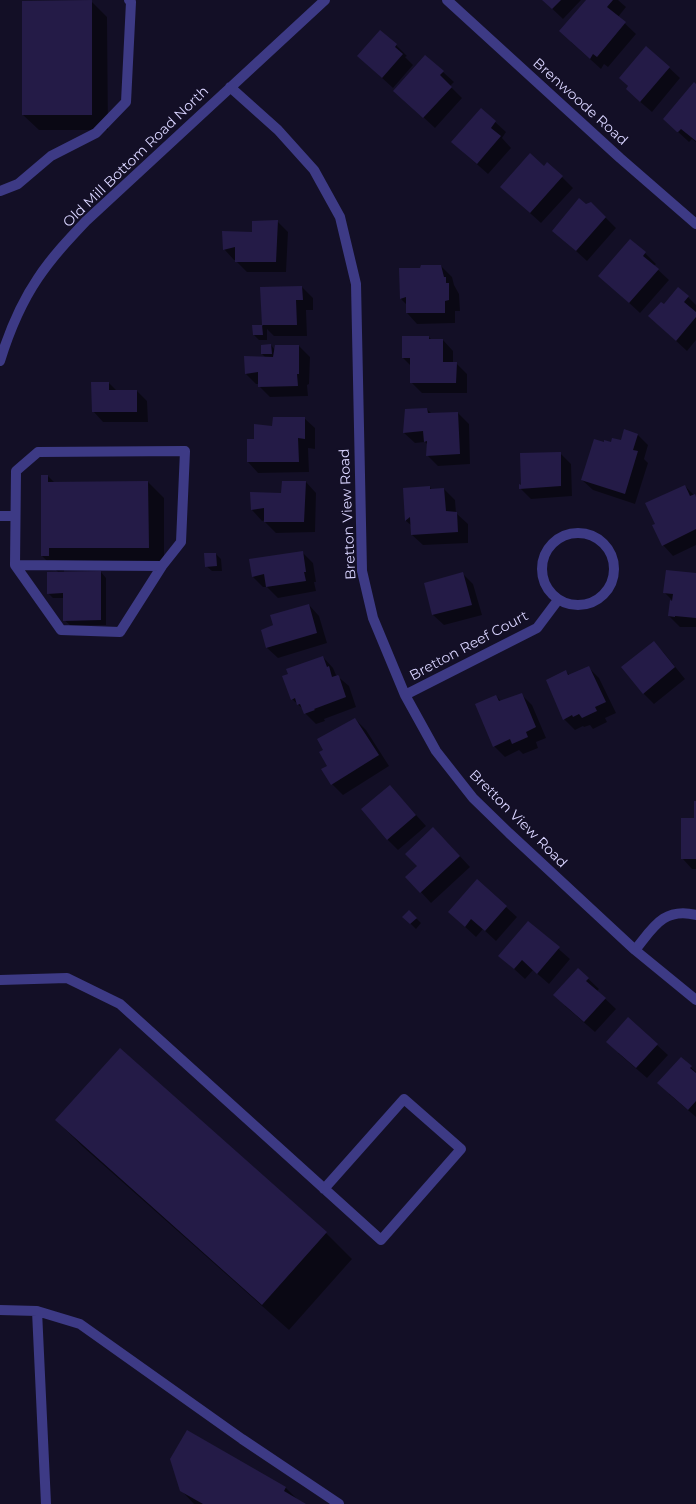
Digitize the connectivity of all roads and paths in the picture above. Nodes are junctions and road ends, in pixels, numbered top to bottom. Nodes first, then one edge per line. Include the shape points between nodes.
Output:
1 (129, 0) edge
2 (326, 0) edge
3 (447, 0) edge
4 (230, 87) junction
5 (0, 191) edge
6 (696, 224) edge
7 (0, 361) edge
8 (0, 516) edge
9 (15, 516) junction
10 (16, 565) junction
11 (162, 566) junction
12 (558, 600) junction
13 (405, 695) junction
14 (696, 915) edge
15 (635, 950) junction
16 (0, 980) edge
17 (695, 996) edge
18 (324, 1189) junction
19 (0, 1310) edge
20 (37, 1311) junction
21 (46, 1504) edge
22 (339, 1504) edge

1 - 5 street via 131,2 126,102 96,133 50,156 18,184
2 - 4 street, Old Mill Bottom Road North
3 - 6 street, Brenwoode Road
4 - 7 street, Old Mill Bottom Road North via 86,221 59,252 38,278 24,303 10,331
4 - 13 street, Bretton View Road via 278,130 314,170 340,217 356,284 362,571 373,618
8 - 9 street
9 - 10 street
9 - 11 street via 16,472 38,452 185,451 181,542
10 - 11 street
10 - 11 street via 61,630 120,632
12 - 12 street via 549,592 542,569 544,557 550,546 570,533 582,532 594,536 611,552 615,564 615,576 611,587 603,597 581,606 569,605
12 - 13 street, Bretton Reef Court via 537,628
13 - 15 street, Bretton View Road via 436,751 473,798
14 - 15 street via 676,913 659,921
15 - 17 street, Bretton View Road
16 - 18 street via 68,978 120,1004
18 - 18 street via 404,1099 461,1149 381,1240
19 - 20 street
20 - 21 street
20 - 22 street via 80,1324

